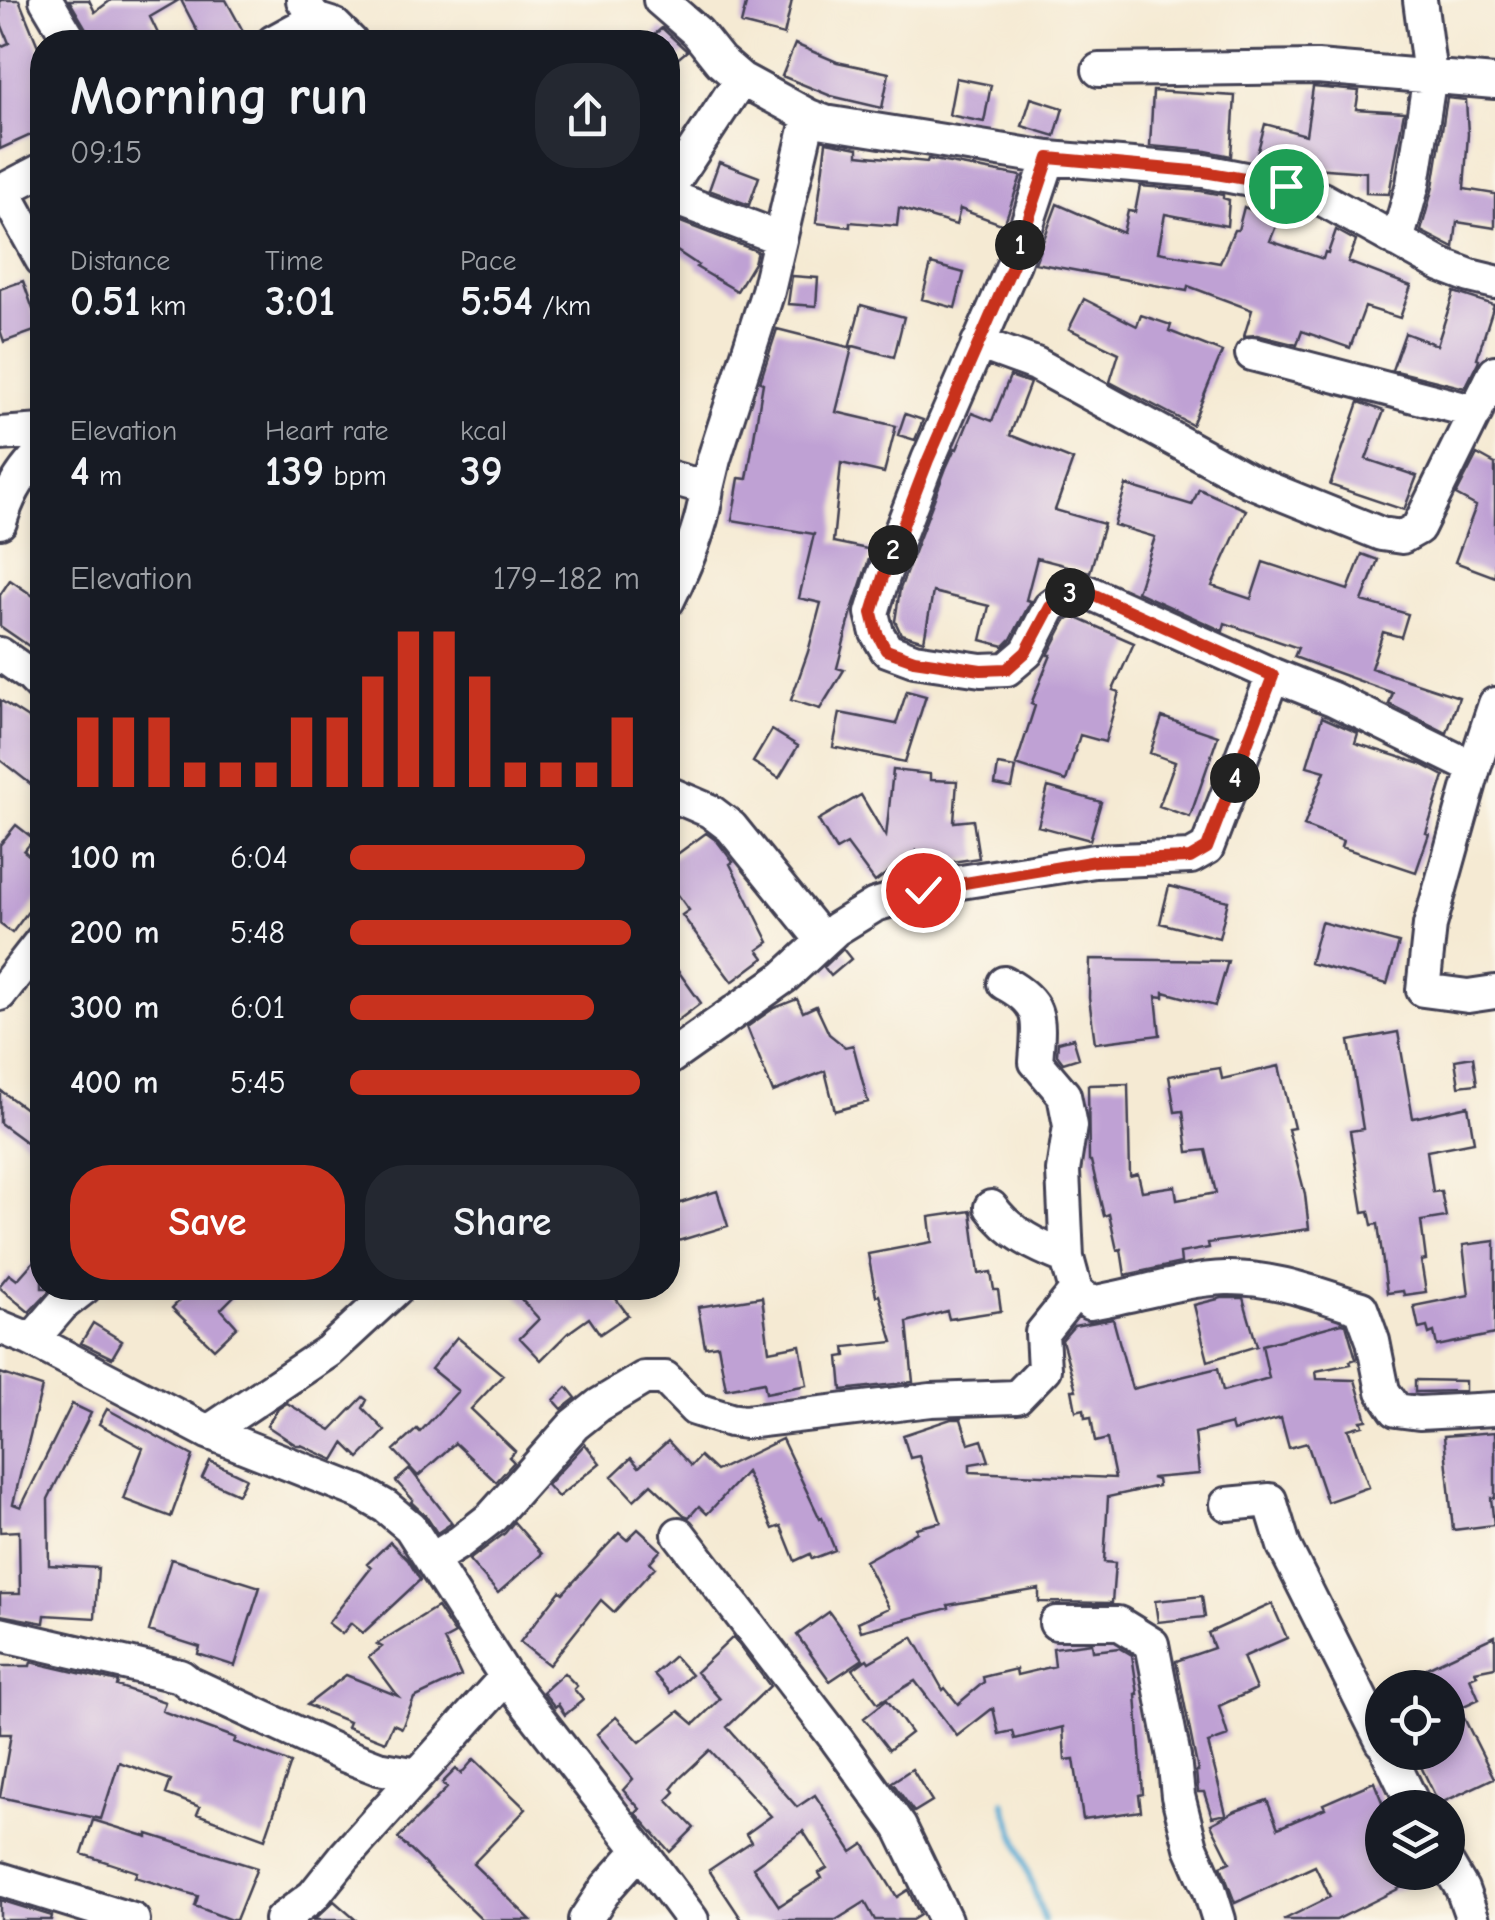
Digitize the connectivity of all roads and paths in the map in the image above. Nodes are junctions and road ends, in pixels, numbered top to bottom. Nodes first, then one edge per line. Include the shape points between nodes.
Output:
1 (46, 0) edge
2 (660, 0) edge
3 (1420, 0) edge
4 (309, 10) edge
5 (64, 30) edge
6 (286, 30) edge
7 (339, 30) edge
8 (1099, 70) dead end
9 (1430, 75) junction
10 (742, 79) junction
11 (1495, 82) edge
12 (810, 116) junction
13 (1049, 158) junction
14 (680, 175) edge
15 (30, 177) edge
16 (2, 192) edge
17 (680, 198) edge
18 (780, 238) junction
19 (30, 240) edge
20 (1397, 241) junction
21 (1495, 282) edge
22 (978, 343) junction
23 (1252, 354) dead end
24 (1495, 372) edge
25 (1476, 412) junction
26 (30, 432) edge
27 (0, 434) edge
28 (30, 463) edge
29 (680, 480) edge
30 (708, 488) junction
31 (0, 522) edge
32 (680, 571) edge
33 (0, 654) edge
34 (30, 675) edge
35 (1273, 676) junction
36 (1495, 706) edge
37 (1474, 768) junction
38 (680, 797) edge
39 (823, 940) junction
40 (30, 955) edge
41 (1004, 983) dead end
42 (1495, 992) edge
43 (0, 994) edge
44 (680, 1051) edge
45 (992, 1207) dead end
46 (1067, 1258) junction
47 (1076, 1291) junction
48 (68, 1300) edge
49 (384, 1300) edge
50 (0, 1328) edge
51 (32, 1340) junction
52 (1495, 1409) edge
53 (208, 1432) junction
54 (1227, 1504) dead end
55 (679, 1534) dead end
56 (430, 1560) junction
57 (1056, 1623) dead end
58 (0, 1634) edge
59 (506, 1677) junction
60 (1365, 1707) edge
61 (418, 1775) junction
62 (640, 1850) junction
63 (0, 1880) edge
64 (1462, 1890) edge
65 (133, 1920) edge
66 (281, 1920) edge
67 (585, 1920) edge
68 (692, 1920) edge
69 (945, 1920) edge
70 (1219, 1920) edge
71 (1473, 1920) edge

1 - 5 street
2 - 10 street
3 - 9 street
4 - 6 street
4 - 7 street
8 - 9 street via 1318,67
9 - 11 street
9 - 20 street
10 - 12 street
10 - 14 street
12 - 13 street
12 - 18 street
13 - 20 street via 1286,186
13 - 22 street
15 - 16 street
16 - 19 street
17 - 18 street
18 - 30 street
20 - 21 street
22 - 25 street via 1036,364 1250,481 1402,538 1418,528
22 - 35 street via 872,613 886,650 914,660 1007,669 1026,652 1050,607 1069,594 1088,592
23 - 25 street
24 - 25 street
26 - 27 street
28 - 31 street
29 - 30 street
30 - 32 street
33 - 34 street
35 - 37 street
35 - 39 street via 1207,848 1190,858 1096,861 942,885 875,905
36 - 37 street
37 - 42 street via 1430,925 1423,990
38 - 39 street via 731,827
39 - 44 street via 784,977
40 - 43 street
41 - 46 street via 1037,1011 1036,1062 1064,1095 1070,1126 1063,1171
45 - 46 street via 1004,1225
46 - 47 street
47 - 52 street via 1090,1303 1224,1278 1292,1286 1361,1308 1384,1391 1396,1410
47 - 56 street via 1042,1333 1044,1369 1018,1398 931,1400 745,1422 695,1409 665,1378 644,1378 574,1425 492,1517
48 - 51 street
49 - 53 street via 328,1351
50 - 51 street
51 - 53 street
53 - 56 street via 360,1492 410,1528
54 - 60 street via 1270,1500 1284,1546
55 - 69 street via 900,1827
56 - 59 street
57 - 70 street via 1118,1623 1152,1644 1178,1796
58 - 61 street via 180,1676 344,1755
59 - 61 street
59 - 62 street
61 - 66 street via 313,1896
62 - 67 street
62 - 68 street
63 - 65 street
64 - 71 street

